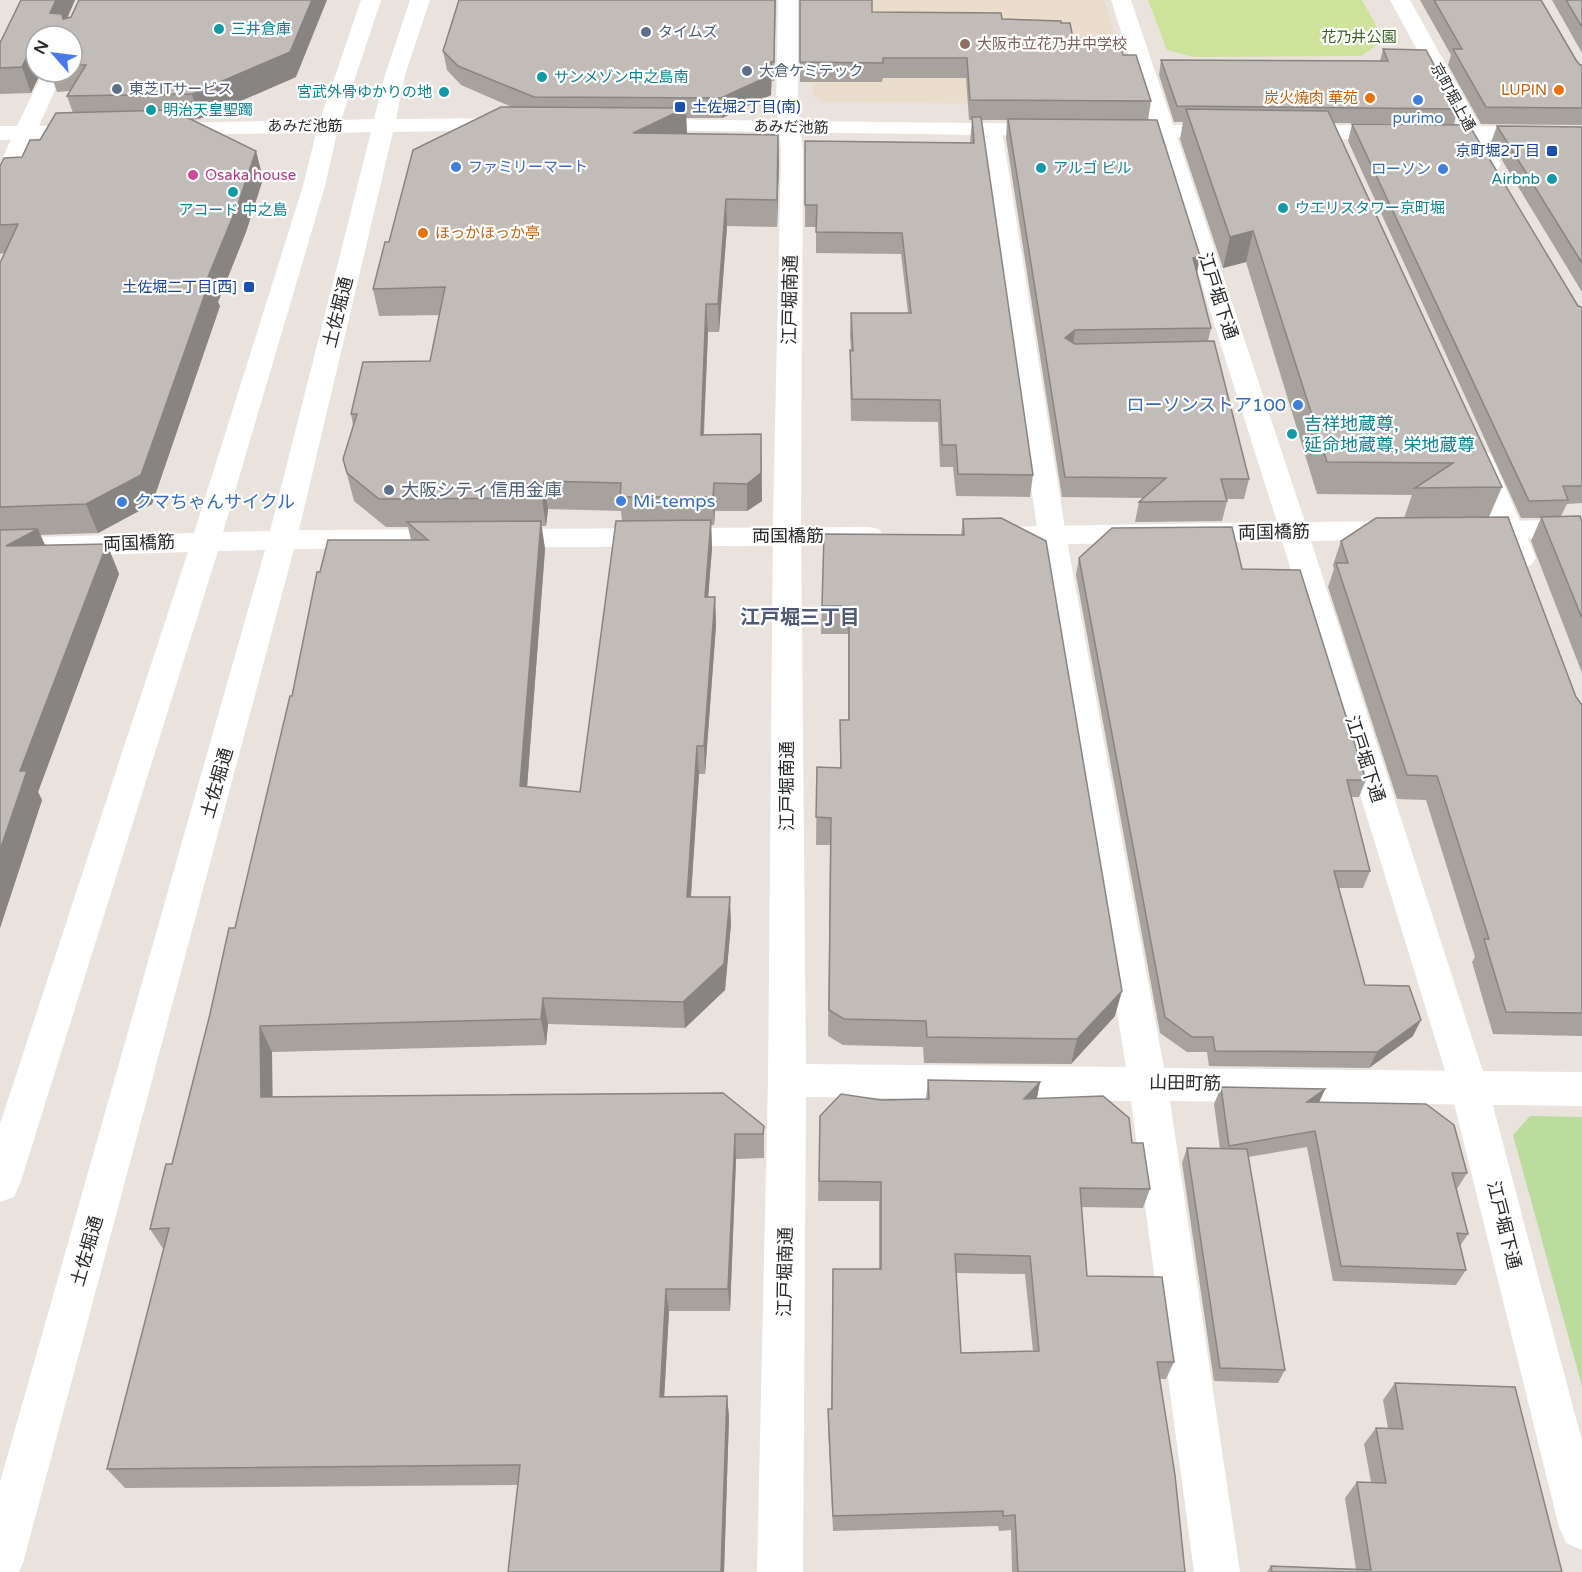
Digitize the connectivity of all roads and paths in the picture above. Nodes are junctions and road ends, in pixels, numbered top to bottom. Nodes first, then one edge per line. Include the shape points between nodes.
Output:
1 (371, 0) edge
2 (420, 0) edge
3 (788, 0) edge
4 (1121, 0) edge
5 (1400, 0) edge
6 (47, 84) edge
7 (527, 124) edge
8 (384, 125) junction
9 (622, 125) edge
10 (328, 126) junction
11 (789, 127) junction
12 (144, 129) edge
13 (992, 129) junction
14 (108, 130) edge
15 (1070, 130) edge
16 (1092, 130) edge
17 (1164, 131) junction
18 (25, 132) junction
19 (1252, 132) edge
20 (1274, 132) edge
21 (0, 133) edge
22 (1472, 133) junction
23 (1582, 134) edge
24 (1504, 187) edge
25 (0, 189) edge
26 (1467, 433) edge
27 (1582, 529) edge
28 (1510, 530) junction
29 (1293, 531) junction
30 (1052, 535) junction
31 (787, 536) junction
32 (890, 536) edge
33 (960, 536) edge
34 (283, 540) junction
35 (206, 541) junction
36 (0, 548) edge
37 (1529, 580) edge
38 (788, 1080) junction
39 (1148, 1083) junction
40 (1469, 1087) junction
41 (1582, 1089) edge
42 (0, 1184) edge
43 (1582, 1527) edge
44 (0, 1563) edge
45 (780, 1572) edge
46 (1218, 1572) edge

1 - 10 street
2 - 8 street, 土佐堀通 via 395,75
3 - 11 street, 江戸堀南通
4 - 17 street, 江戸堀下通
5 - 22 street, 京町堀上通
6 - 18 street
7 - 8 street, あみだ池筋
8 - 10 street, あみだ池筋
8 - 34 street, 土佐堀通
9 - 11 street, あみだ池筋
10 - 12 street, あみだ池筋
10 - 35 street via 314,186
11 - 13 street, あみだ池筋
11 - 31 street, 江戸堀南通 via 792,151
13 - 15 street, あみだ池筋
13 - 30 street
14 - 18 street
16 - 17 street
17 - 19 street
17 - 29 street, 江戸堀下通
18 - 21 street
18 - 25 street
20 - 22 street via 1335,143
22 - 23 street
22 - 24 street, 京町堀上通
26 - 28 street
27 - 28 street, 両国橋筋
28 - 29 street, 両国橋筋
28 - 37 street
29 - 30 street, 両国橋筋
29 - 40 street, 江戸堀下通
30 - 33 street, 両国橋筋
30 - 39 street
31 - 32 street, 両国橋筋
31 - 34 street, 両国橋筋
31 - 38 street, 江戸堀南通
34 - 35 street, 両国橋筋
34 - 44 street, 土佐堀通
35 - 36 street, 両国橋筋
35 - 42 street
38 - 39 street, 山田町筋
38 - 45 street, 江戸堀南通
39 - 40 street, 山田町筋
39 - 46 street
40 - 41 street, 山田町筋
40 - 43 street, 江戸堀下通

